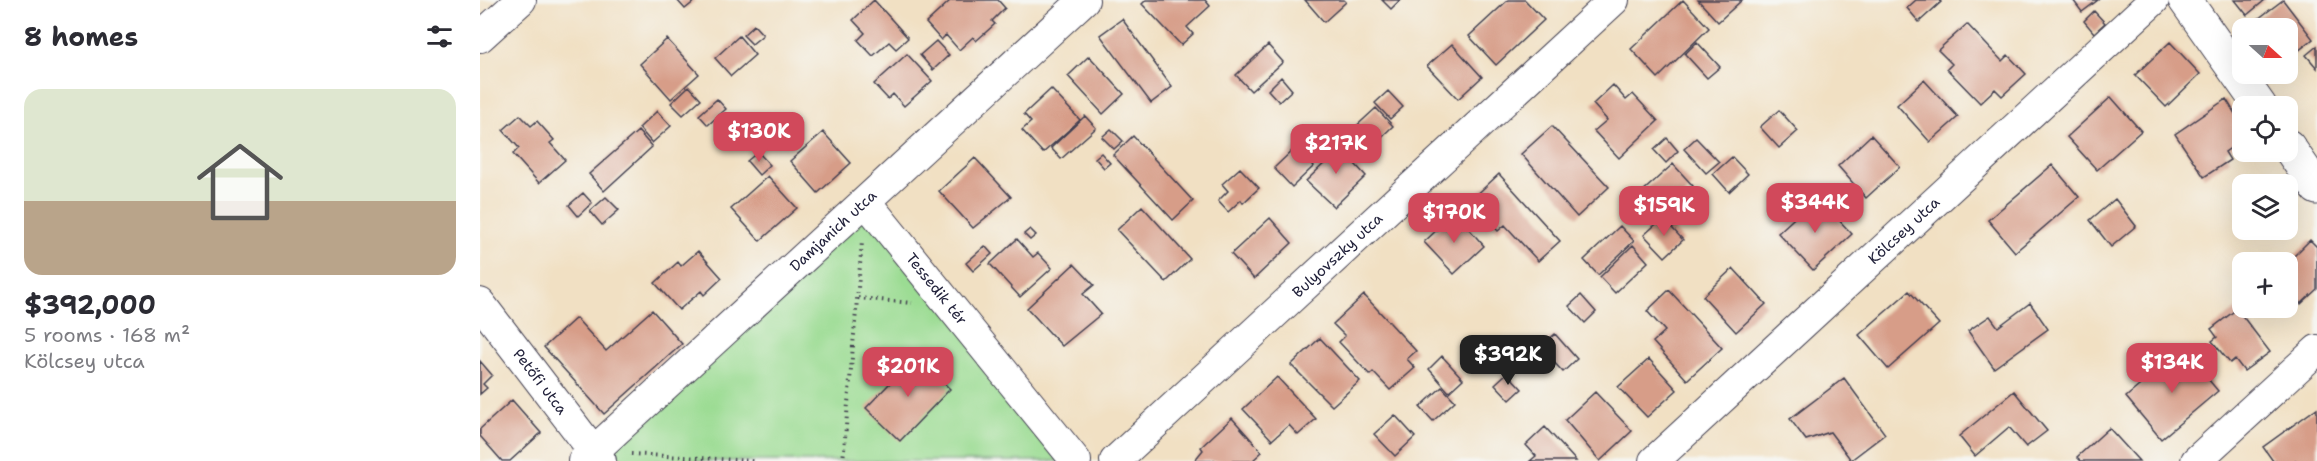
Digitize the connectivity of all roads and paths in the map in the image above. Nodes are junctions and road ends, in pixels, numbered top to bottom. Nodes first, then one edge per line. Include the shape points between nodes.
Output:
1 (520, 0) edge
2 (1084, 0) edge
3 (1614, 0) edge
4 (2154, 0) edge
5 (2185, 0) edge
6 (480, 37) edge
7 (2253, 96) edge
8 (2298, 160) edge
9 (2317, 188) edge
10 (866, 202) junction
11 (858, 298) junction
12 (480, 303) edge
13 (912, 303) dead end
14 (2317, 350) edge
15 (592, 458) edge
16 (753, 461) edge
17 (843, 461) edge
18 (1076, 461) edge
19 (1115, 461) edge
20 (1654, 461) edge
21 (2196, 461) edge

1 - 6 street
2 - 10 street, Damjanich utca
3 - 19 street, Bulyovszky utca
4 - 20 street, Kölcsey utca
5 - 7 street
8 - 9 street
10 - 11 path
10 - 15 street, Damjanich utca
10 - 18 street, Tessedik tér
11 - 13 path
11 - 17 path
12 - 15 street, Petőfi utca
14 - 21 street
15 - 16 path

